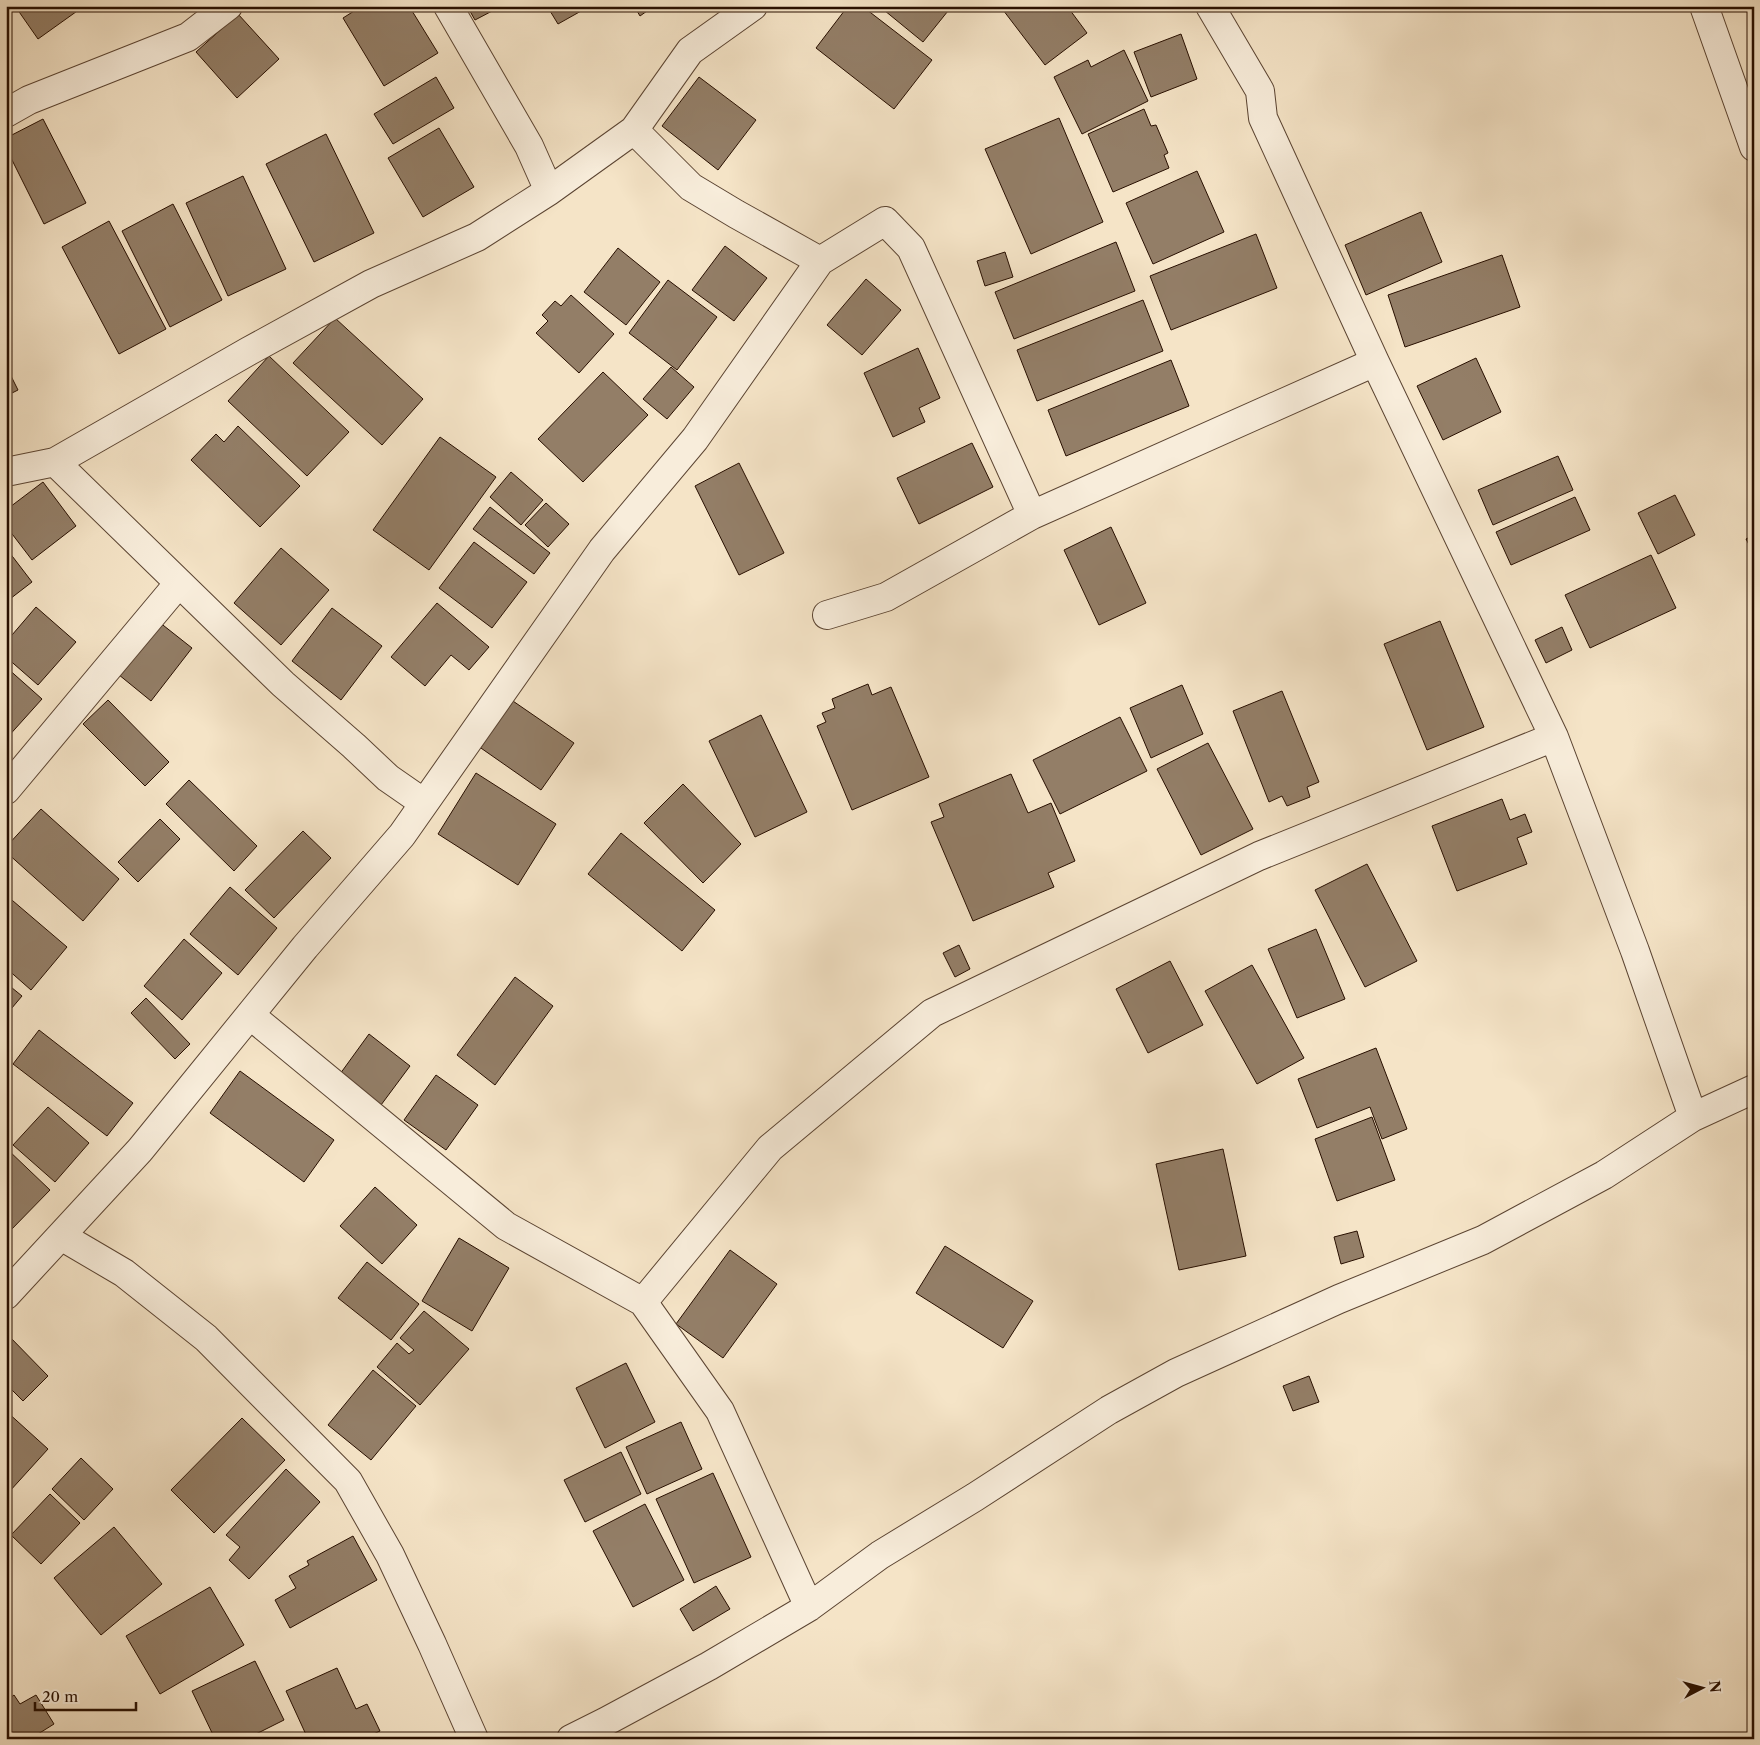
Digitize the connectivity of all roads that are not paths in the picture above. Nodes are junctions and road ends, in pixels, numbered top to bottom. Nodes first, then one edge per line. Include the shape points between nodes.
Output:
1 (228, 6) edge
2 (448, 6) edge
3 (753, 6) edge
4 (1210, 6) edge
5 (1704, 6) edge
6 (6, 113) edge
7 (634, 130) junction
8 (1754, 147) edge
9 (549, 191) junction
10 (820, 260) junction
11 (1375, 362) junction
12 (55, 462) junction
13 (6, 472) edge
14 (1032, 515) junction
15 (179, 582) junction
16 (827, 615) dead end
17 (1554, 737) junction
18 (6, 790) edge
19 (424, 803) junction
20 (250, 1015) junction
21 (1754, 1089) edge
22 (1693, 1117) junction
23 (61, 1236) junction
24 (6, 1295) edge
25 (642, 1302) junction
26 (809, 1607) junction
27 (474, 1739) edge
28 (571, 1739) edge

1 - 6 street via 188,38 29,100
2 - 9 street via 529,146
3 - 7 street via 690,51
4 - 11 street via 1260,91 1263,118
5 - 8 street
7 - 9 street
7 - 10 street via 691,187
9 - 12 street via 476,237 371,284
10 - 14 street via 885,221 911,248
10 - 19 street via 695,439 602,550
11 - 14 street
11 - 17 street
12 - 13 street
12 - 15 street
14 - 16 street via 886,597
15 - 18 street
15 - 19 street via 283,684 388,778
17 - 22 street via 1636,951
17 - 25 street via 1259,856 932,1013 770,1148
19 - 20 street via 402,834
20 - 23 street via 140,1150
20 - 25 street via 506,1226
21 - 22 street
22 - 26 street via 1604,1175 1482,1240 1339,1299 1176,1373 1109,1410 880,1555
23 - 24 street
23 - 27 street via 124,1273 206,1338 348,1481 390,1556
25 - 26 street via 720,1411
26 - 28 street via 709,1666

